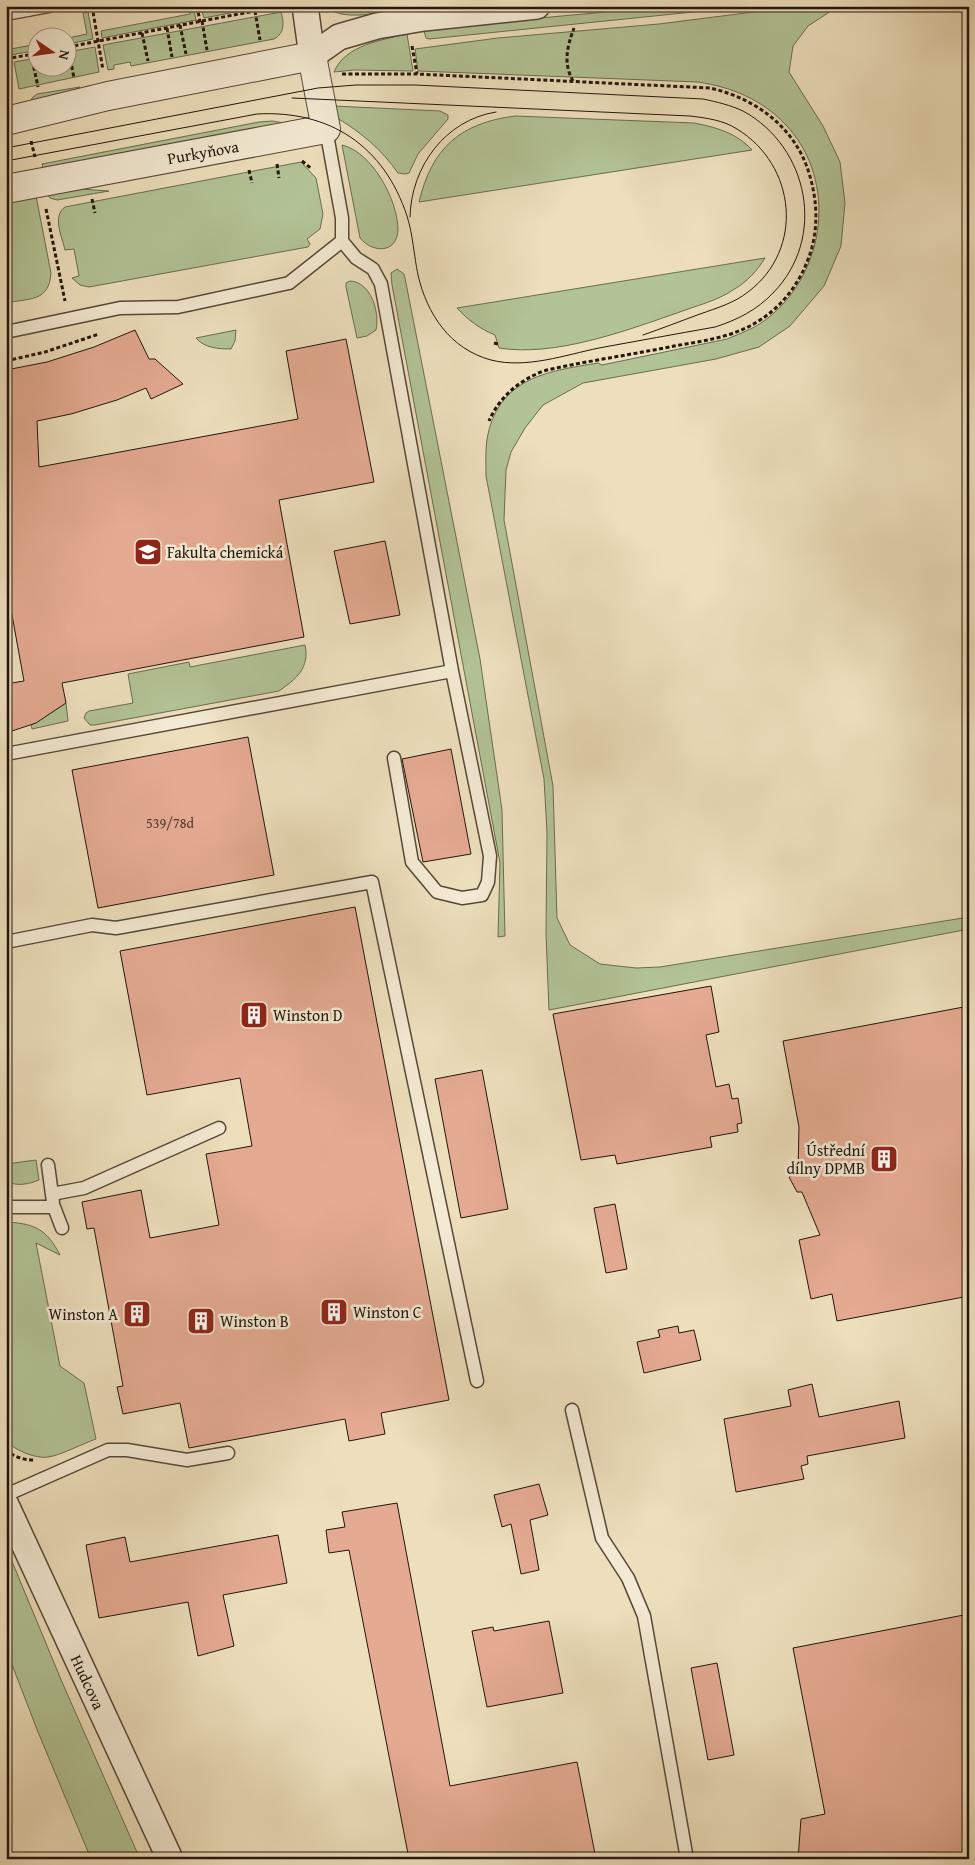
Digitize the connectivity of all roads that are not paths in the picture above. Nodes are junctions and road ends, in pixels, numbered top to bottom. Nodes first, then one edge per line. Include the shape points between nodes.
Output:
1 (49, 6) edge
2 (305, 6) edge
3 (537, 6) edge
4 (6, 14) edge
5 (314, 67) junction
6 (16, 119) edge
7 (326, 130) junction
8 (6, 189) edge
9 (342, 241) junction
10 (6, 332) edge
11 (452, 671) junction
12 (6, 754) edge
13 (394, 758) dead end
14 (6, 942) edge
15 (219, 1128) dead end
16 (48, 1164) dead end
17 (52, 1194) junction
18 (6, 1207) edge
19 (54, 1207) junction
20 (62, 1228) dead end
21 (477, 1381) dead end
22 (572, 1410) dead end
23 (228, 1453) dead end
24 (6, 1495) edge
25 (6, 1505) edge
26 (170, 1859) edge
27 (687, 1859) edge

1 - 4 lane
2 - 5 street
3 - 5 street via 377,26 339,37
5 - 6 street via 108,96
5 - 7 street
7 - 8 street, Purkyňova
7 - 9 lane via 342,218
9 - 10 lane via 289,283 178,307 120,308
9 - 11 lane via 356,258 373,269 381,284
11 - 12 lane
11 - 13 lane via 490,856 488,882 482,895 462,898 437,892 412,862
14 - 21 lane via 92,925 116,928 372,882
15 - 17 lane via 84,1188
16 - 17 lane
17 - 19 lane
18 - 19 lane
19 - 20 lane
22 - 27 lane via 602,1538 628,1578 644,1616
23 - 24 lane via 187,1460 108,1450
25 - 26 street, Hudcova

